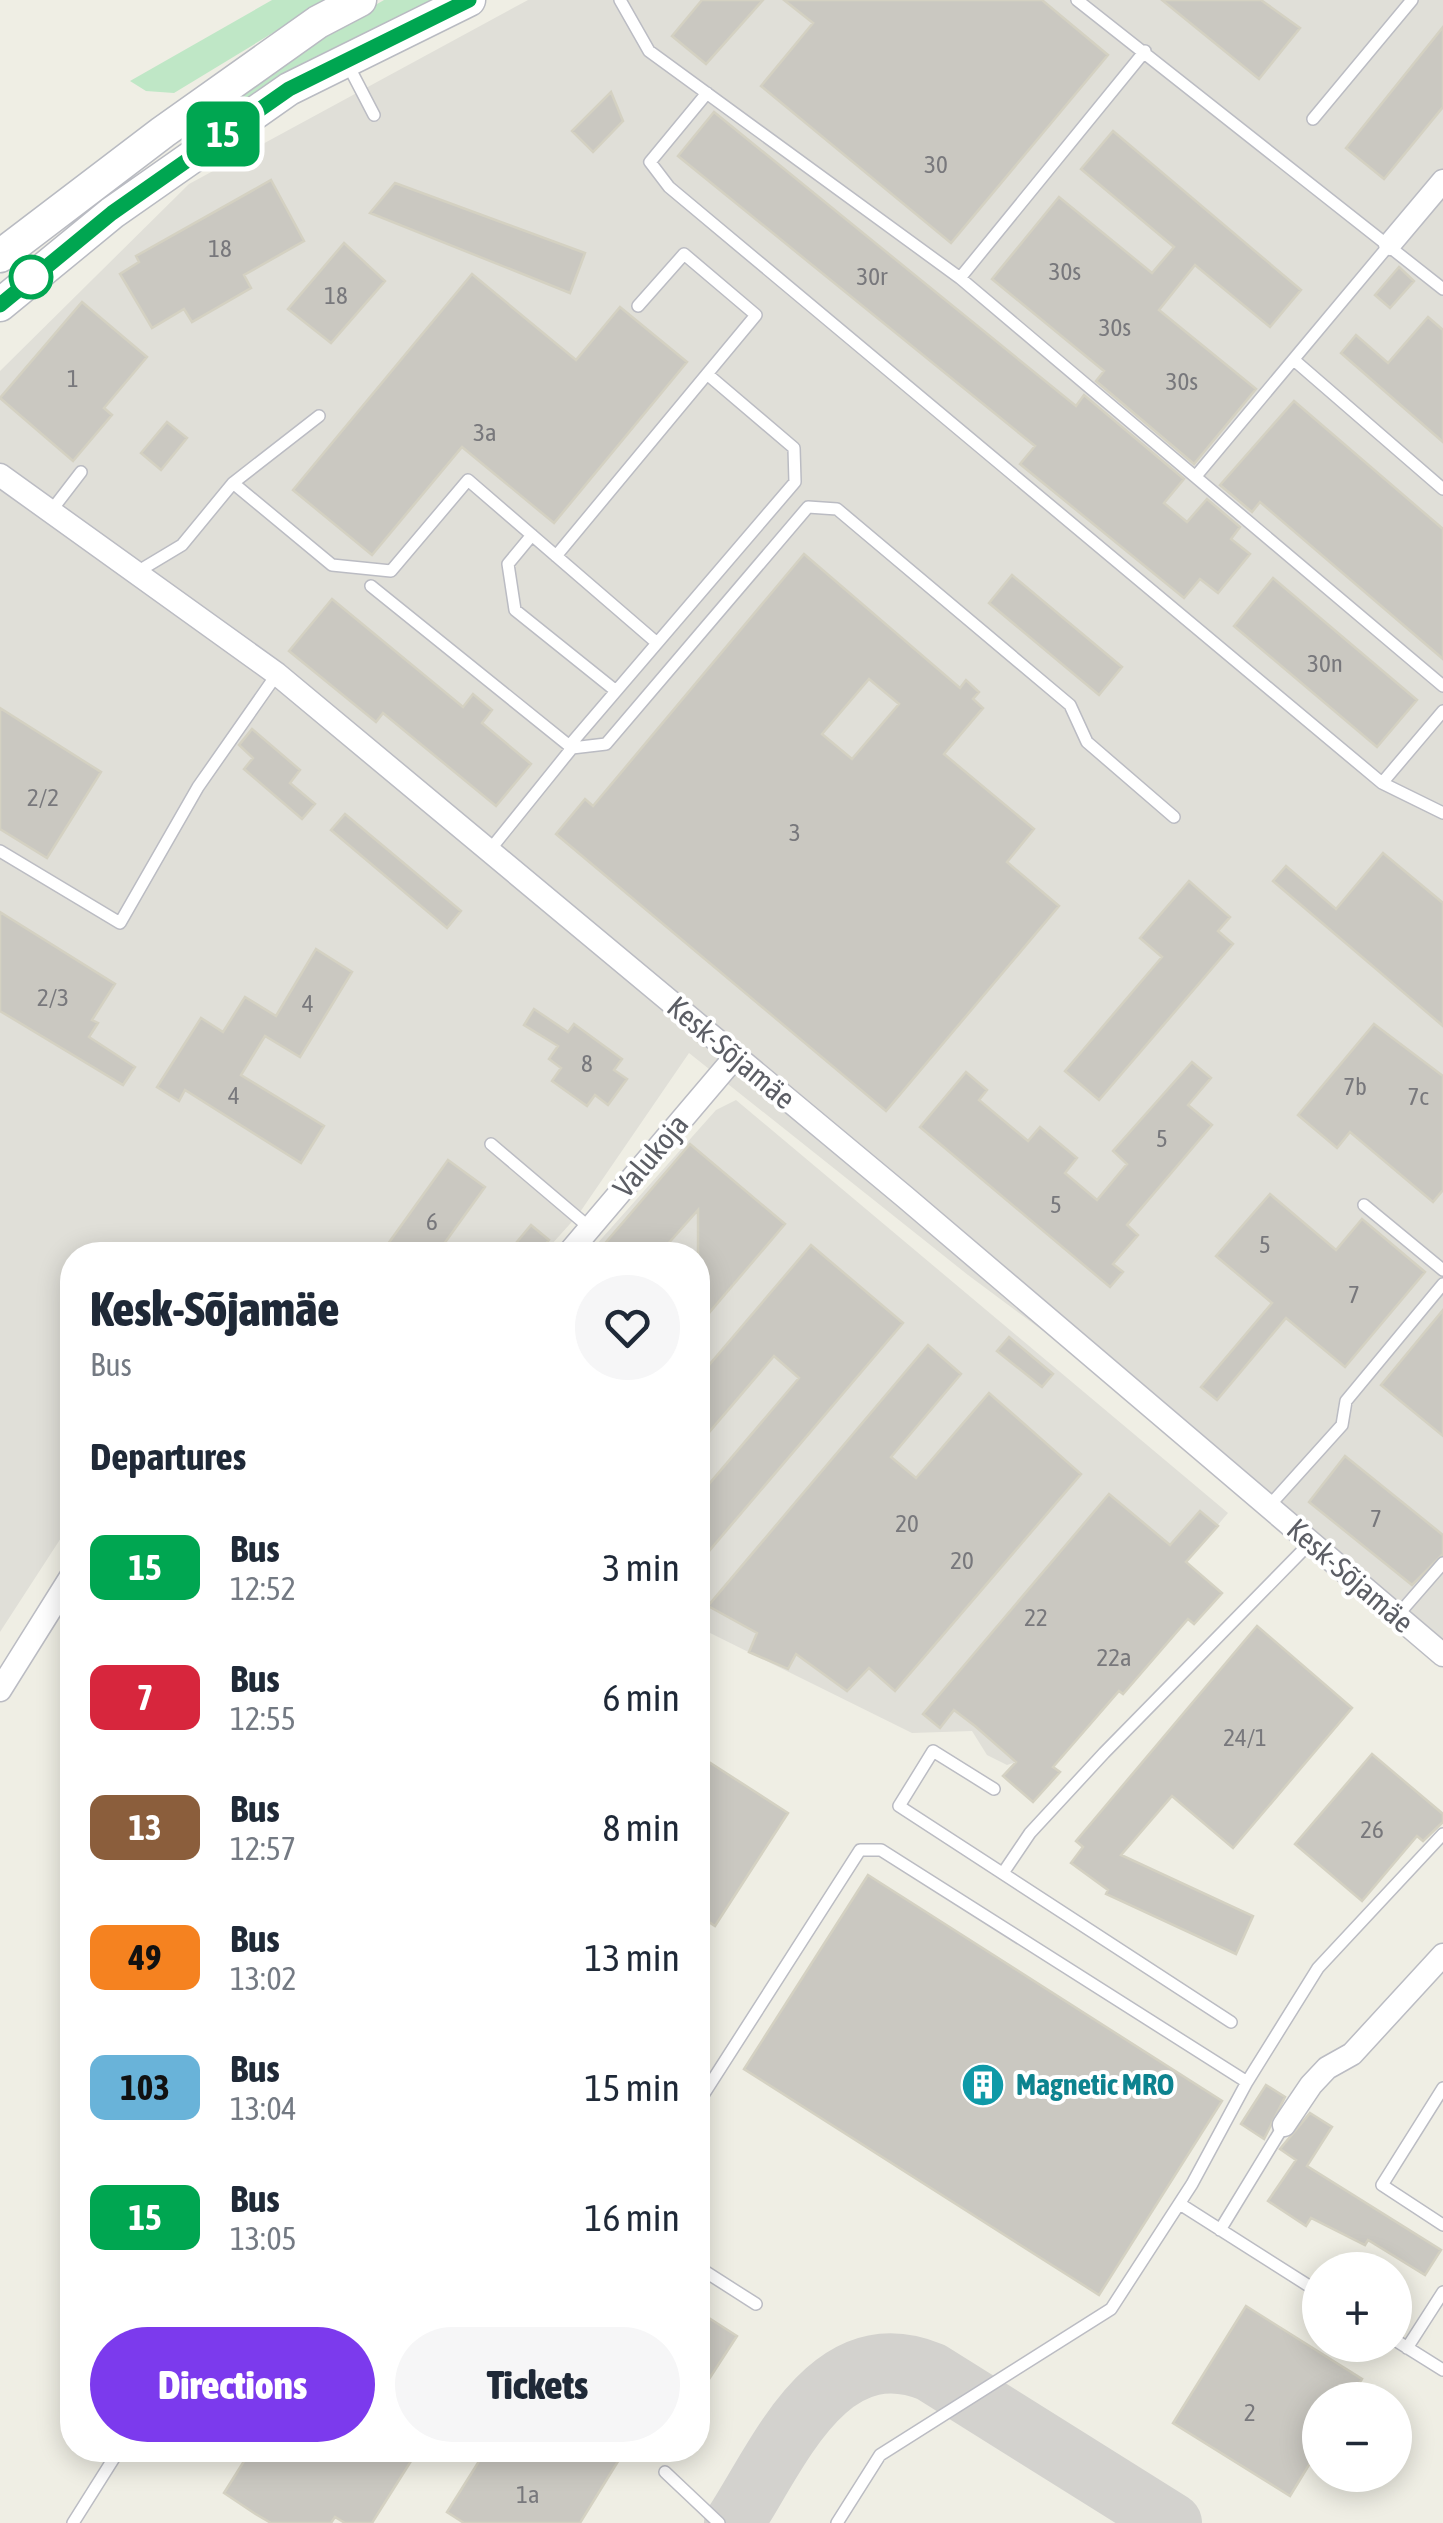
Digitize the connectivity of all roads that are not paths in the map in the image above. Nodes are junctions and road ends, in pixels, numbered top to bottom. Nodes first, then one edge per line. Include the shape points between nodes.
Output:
1 (360, 0) edge
2 (469, 0) edge
3 (620, 0) edge
4 (1077, 0) edge
5 (1412, 0) edge
6 (1145, 51) junction
7 (346, 61) junction
8 (708, 94) junction
9 (374, 115) dead end
10 (1312, 119) dead end
11 (163, 132) junction
12 (185, 160) junction
13 (1443, 181) edge
14 (1390, 244) junction
15 (0, 256) edge
16 (960, 278) junction
17 (1443, 289) edge
18 (0, 305) edge
19 (638, 306) dead end
20 (1294, 360) junction
21 (707, 374) junction
22 (319, 416) dead end
23 (82, 472) dead end
24 (0, 475) edge
25 (1196, 476) junction
26 (233, 483) junction
27 (1443, 488) edge
28 (50, 511) junction
29 (532, 535) junction
30 (556, 556) junction
31 (138, 572) junction
32 (371, 586) dead end
33 (657, 643) junction
34 (277, 674) junction
35 (1443, 686) edge
36 (616, 691) junction
37 (1443, 712) edge
38 (570, 747) junction
39 (1382, 783) junction
40 (1443, 813) edge
41 (1174, 817) dead end
42 (0, 850) edge
43 (489, 851) junction
44 (735, 1057) junction
45 (491, 1144) dead end
46 (1364, 1205) dead end
47 (590, 1228) junction
48 (578, 1242) edge
49 (1443, 1270) edge
50 (1443, 1284) edge
51 (1269, 1506) junction
52 (1311, 1542) junction
53 (1443, 1563) edge
54 (60, 1594) edge
55 (1397, 1616) junction
56 (1443, 1656) edge
57 (0, 1690) edge
58 (994, 1789) dead end
59 (1443, 1834) edge
60 (1003, 1873) junction
61 (1443, 1955) edge
62 (1231, 2022) dead end
63 (1247, 2082) junction
64 (710, 2084) edge
65 (1443, 2088) edge
66 (1284, 2125) joint
67 (1180, 2204) junction
68 (1443, 2224) edge
69 (1220, 2230) junction
70 (710, 2275) edge
71 (1302, 2282) edge
72 (1443, 2292) edge
73 (756, 2304) dead end
74 (1412, 2340) edge
75 (1412, 2351) edge
76 (1443, 2370) edge
77 (111, 2462) edge
78 (665, 2472) dead end
79 (73, 2523) edge
80 (719, 2523) edge
81 (837, 2523) edge

1 - 11 main road via 318,22
2 - 7 main road
3 - 8 lane via 649,51
4 - 6 lane
5 - 10 lane
6 - 14 lane
6 - 16 lane
7 - 9 lane
7 - 12 main road via 289,89
8 - 16 lane
8 - 39 lane via 650,162 669,188
11 - 12 lane
11 - 15 main road
12 - 18 main road
13 - 14 street
14 - 17 lane
14 - 20 lane
16 - 25 lane
19 - 21 lane via 684,254 756,315
20 - 25 lane
20 - 27 lane
21 - 30 lane
21 - 33 lane via 794,448 795,482
22 - 26 lane
23 - 28 lane
24 - 28 street, Kesk-Sõjamäe
25 - 35 lane
26 - 29 lane via 332,566 391,571 468,480
26 - 31 lane via 182,545
28 - 31 street, Kesk-Sõjamäe
29 - 30 lane
29 - 36 lane via 508,564 516,610
30 - 33 lane
31 - 34 street, Kesk-Sõjamäe
32 - 38 lane
33 - 36 lane
34 - 42 lane via 198,787 120,923
34 - 43 street, Kesk-Sõjamäe
36 - 38 lane
37 - 39 lane
38 - 41 lane via 606,744 808,507 837,509 1070,705 1087,742
38 - 43 lane
39 - 40 lane
43 - 44 street, Kesk-Sõjamäe
44 - 47 street, Valukoja
44 - 51 street, Kesk-Sõjamäe
45 - 47 lane
46 - 49 lane
47 - 48 street, Valukoja
50 - 51 lane via 1346,1401 1342,1425
51 - 52 street, Kesk-Sõjamäe
52 - 55 street, Kesk-Sõjamäe
52 - 60 lane via 1104,1753 1030,1833
53 - 55 lane
54 - 57 street
55 - 56 street, Kesk-Sõjamäe
58 - 60 lane via 933,1751 899,1806
59 - 63 lane via 1318,1968
60 - 62 lane
61 - 66 street via 1352,2054 1311,2085
63 - 64 lane via 881,1850 860,1850
63 - 67 lane
65 - 68 lane via 1382,2185
66 - 69 lane
67 - 69 lane
67 - 81 lane via 1111,2309 880,2454
69 - 71 lane
70 - 73 lane
72 - 74 lane
75 - 76 lane
77 - 79 lane
78 - 80 lane

